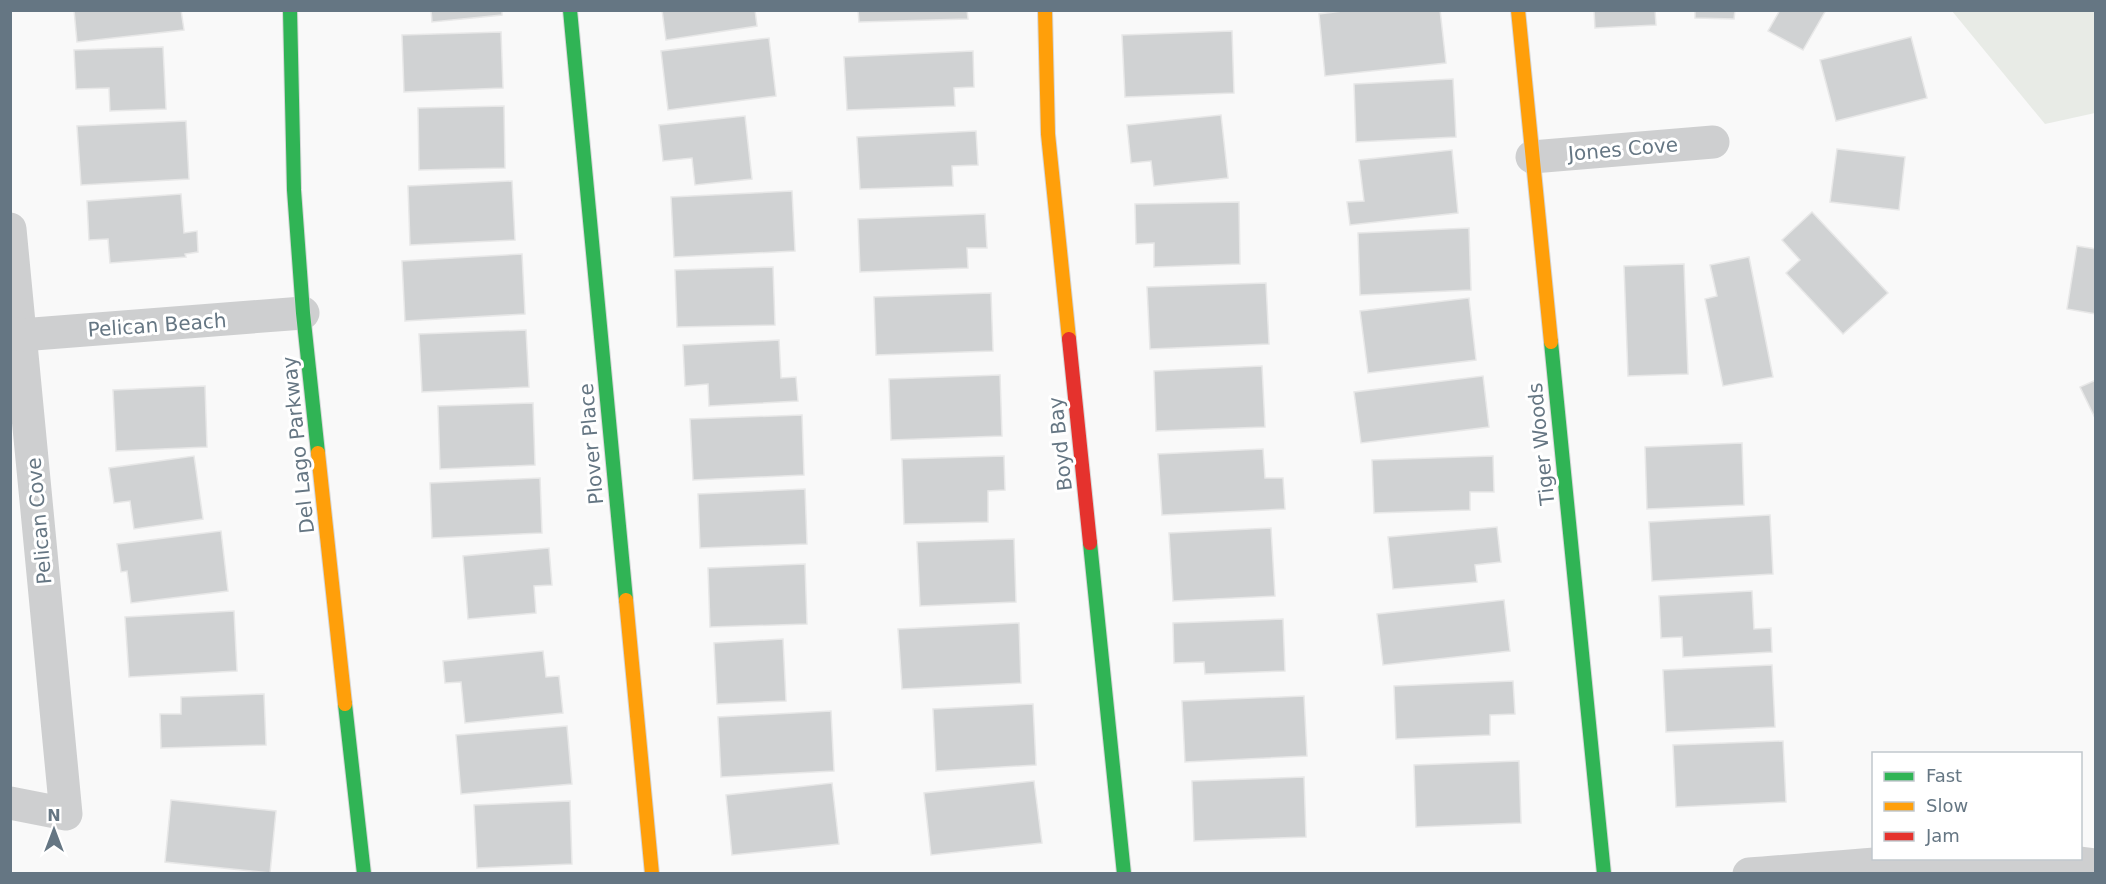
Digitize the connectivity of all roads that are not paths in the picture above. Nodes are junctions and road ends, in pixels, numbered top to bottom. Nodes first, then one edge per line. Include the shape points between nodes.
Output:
1 (290, 10) edge
2 (570, 10) edge
3 (1045, 10) edge
4 (1518, 10) edge
5 (1713, 142) dead end
6 (1532, 157) junction
7 (10, 228) edge
8 (303, 313) junction
9 (16, 334) edge
10 (10, 803) edge
11 (1946, 860) edge
12 (2061, 860) edge
13 (2096, 865) edge
14 (364, 873) edge
15 (652, 873) edge
16 (1124, 873) edge
17 (1604, 873) edge
18 (1749, 873) edge

1 - 8 street, Del Lago Parkway via 294,190
2 - 15 street, Plover Place
3 - 16 street, Boyd Bay via 1048,134
4 - 6 street, Tiger Woods
5 - 6 street, Jones Cove
6 - 17 street, Tiger Woods
7 - 9 street, Pelican Cove
8 - 9 street, Pelican Beach
8 - 14 street, Del Lago Parkway
9 - 10 street, Pelican Cove via 66,814
11 - 18 street
12 - 13 street

